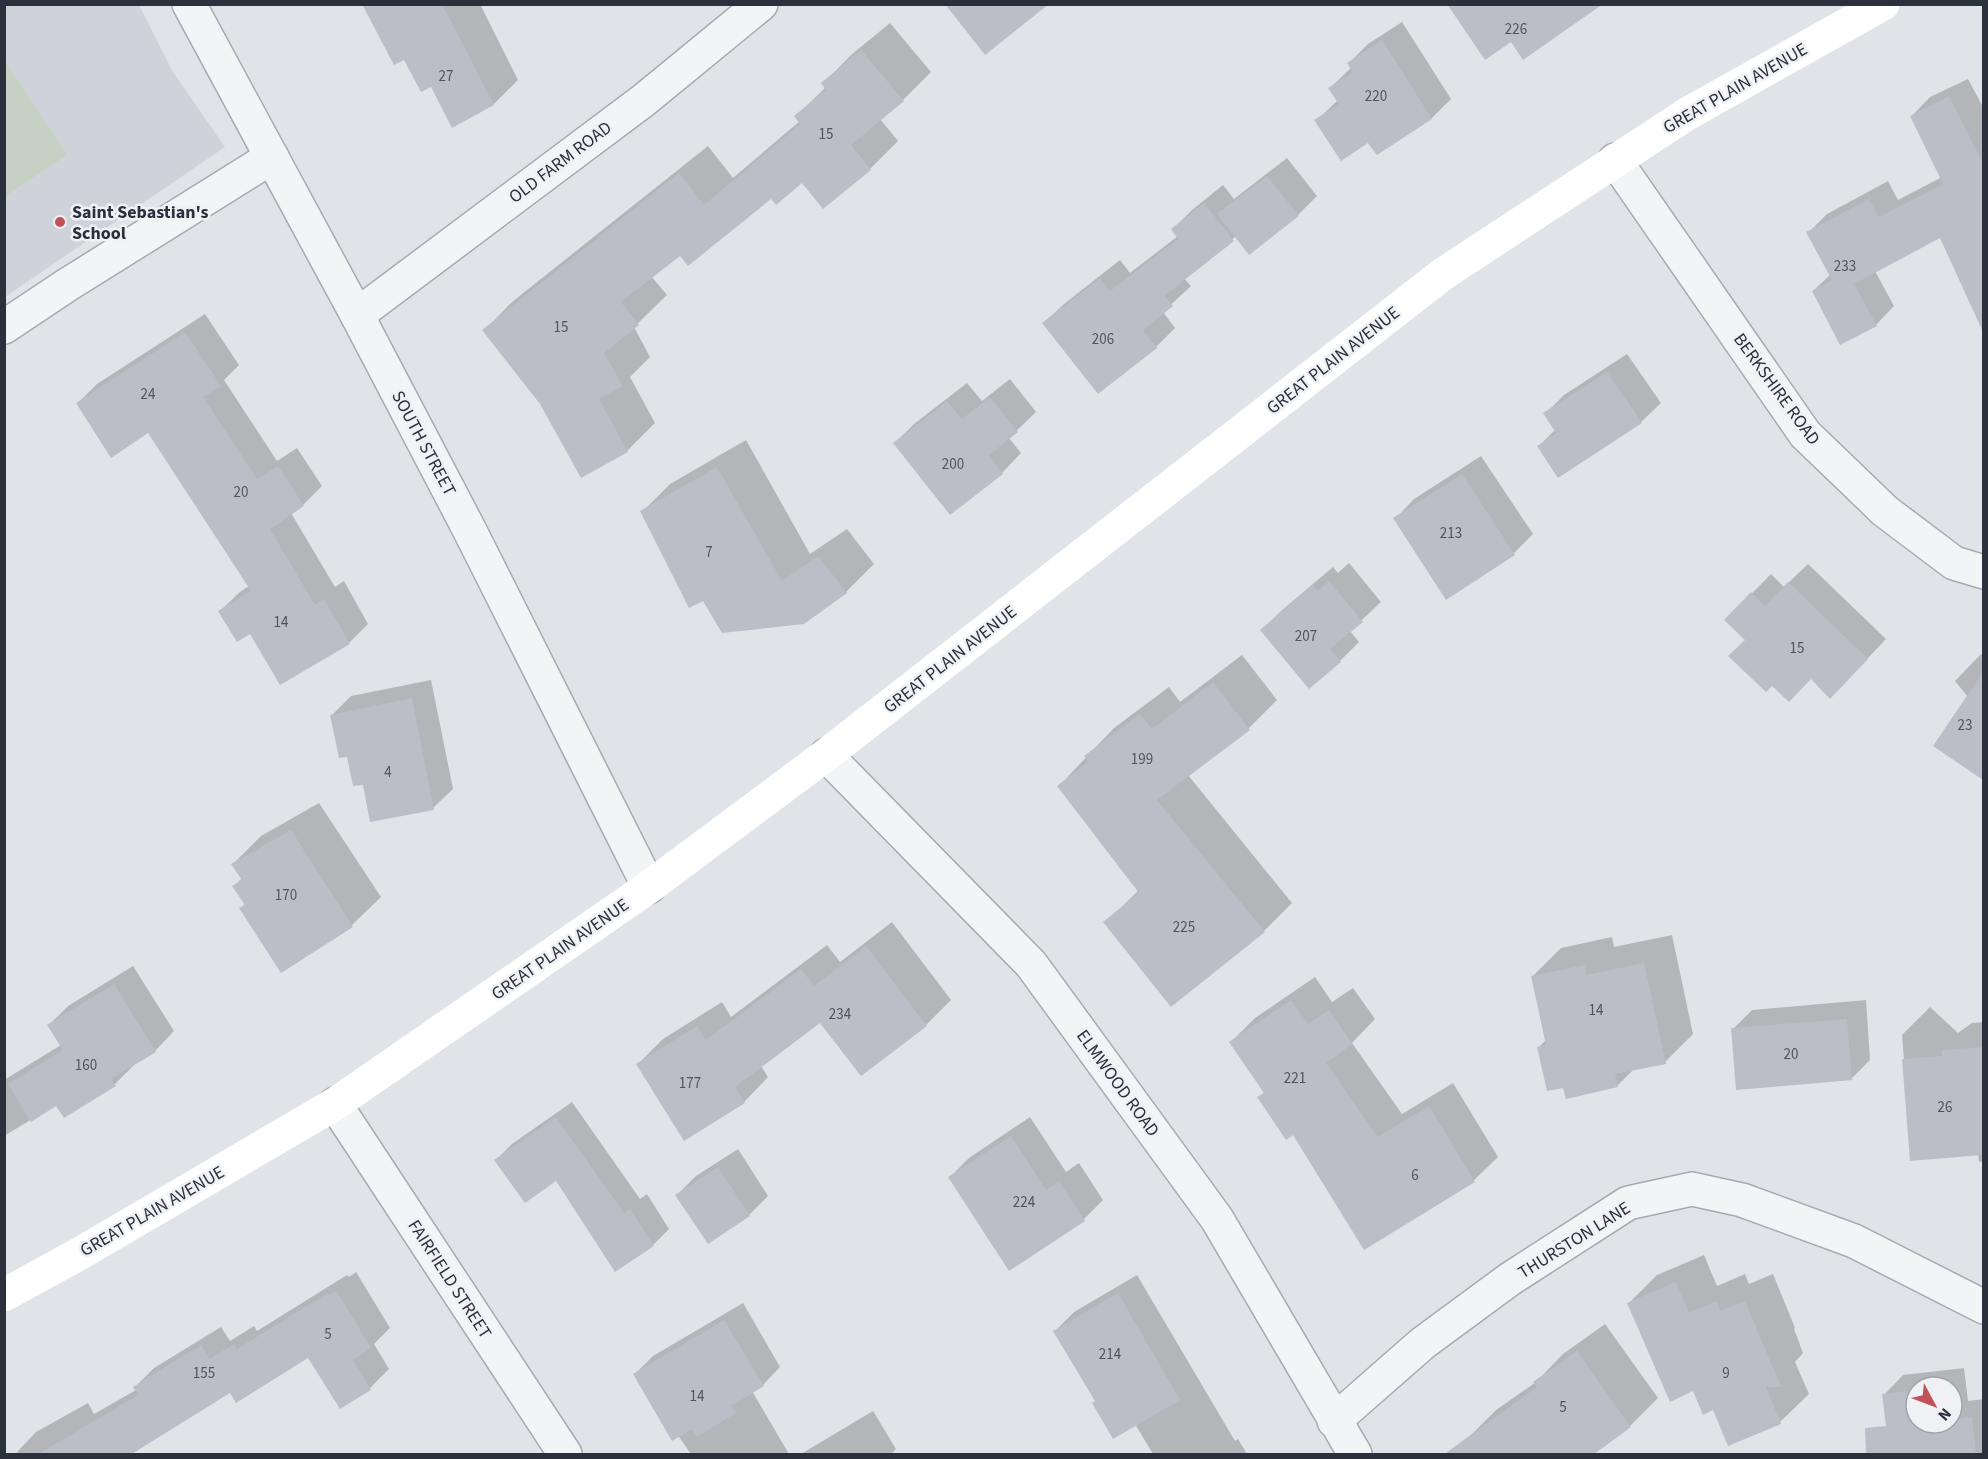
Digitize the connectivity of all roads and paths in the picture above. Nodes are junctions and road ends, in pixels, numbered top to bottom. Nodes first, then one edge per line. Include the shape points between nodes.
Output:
1 (189, 4) edge
2 (761, 4) edge
3 (1883, 4) edge
4 (272, 157) junction
5 (1615, 160) junction
6 (357, 315) junction
7 (4, 327) edge
8 (1983, 572) edge
9 (826, 755) junction
10 (649, 887) junction
11 (335, 1104) junction
12 (4, 1295) edge
13 (1983, 1307) edge
14 (1334, 1421) junction
15 (565, 1455) edge
16 (1355, 1455) edge

1 - 4 street, SOUTH STREET
2 - 6 street, OLD FARM ROAD via 644,99
3 - 5 main road, GREAT PLAIN AVENUE via 1687,114
4 - 6 street, SOUTH STREET
4 - 7 street
5 - 8 street, BERKSHIRE ROAD via 1806,434 1885,511 1954,563
5 - 9 main road, GREAT PLAIN AVENUE via 1443,274
6 - 10 street, SOUTH STREET
9 - 10 main road, GREAT PLAIN AVENUE
9 - 14 street, ELMWOOD ROAD via 1031,964 1217,1219
10 - 11 main road, GREAT PLAIN AVENUE
11 - 12 main road, GREAT PLAIN AVENUE
11 - 15 street, FAIRFIELD STREET
13 - 14 street, THURSTON LANE via 1854,1241 1742,1200 1692,1189 1628,1203 1510,1279 1423,1343
14 - 16 street, ELMWOOD ROAD

